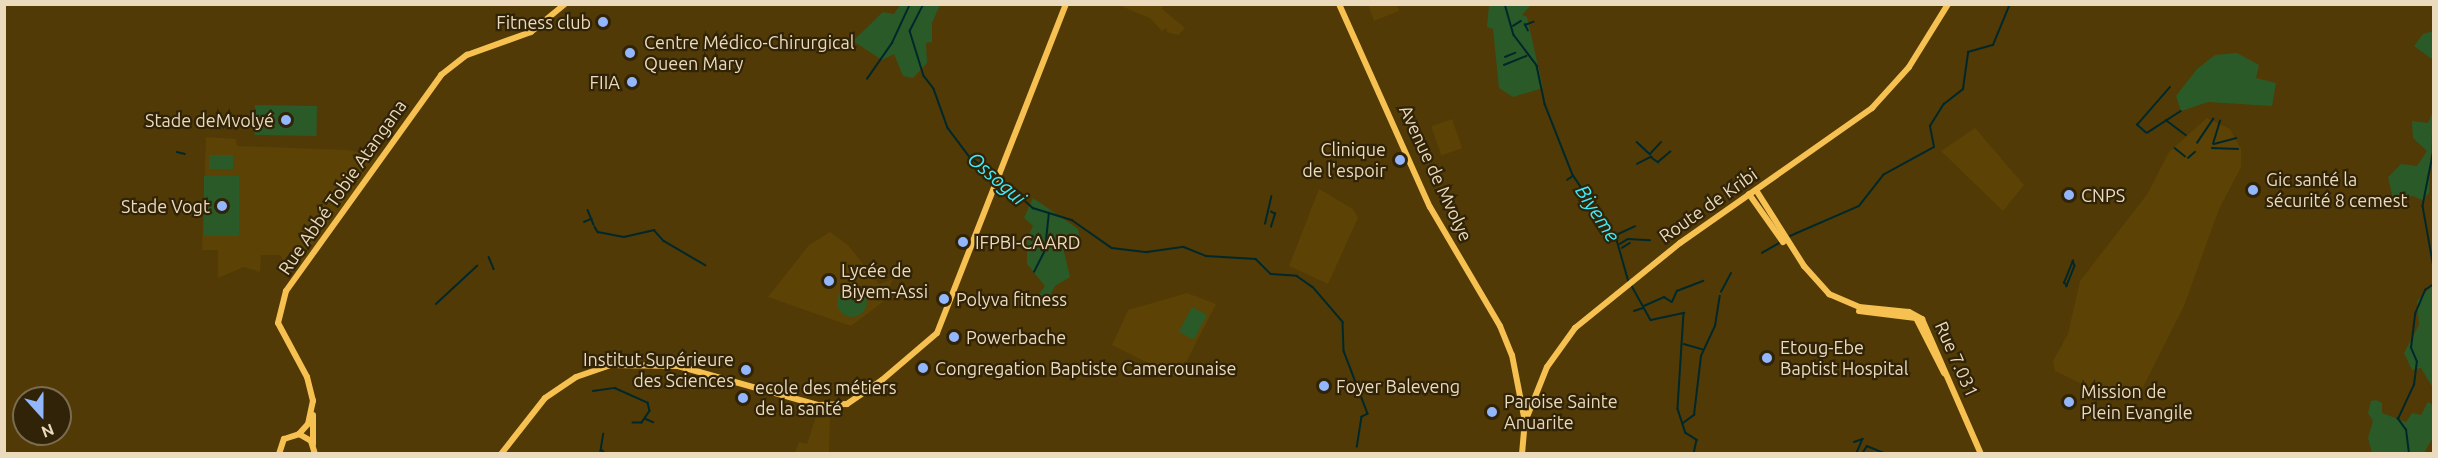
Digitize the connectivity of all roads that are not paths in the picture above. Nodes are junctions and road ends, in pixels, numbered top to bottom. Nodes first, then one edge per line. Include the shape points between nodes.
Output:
1 (558, 4) edge
2 (565, 4) edge
3 (1066, 4) edge
4 (1339, 4) edge
5 (1948, 4) edge
6 (552, 16) junction
7 (1756, 190) junction
8 (1749, 194) junction
9 (1784, 240) junction
10 (313, 412) junction
11 (1525, 422) junction
12 (299, 434) junction
13 (315, 451) edge
14 (279, 453) edge
15 (503, 453) edge
16 (1522, 453) edge
17 (1979, 453) edge

1 - 6 main road
2 - 6 main road, Rue Abbé Tobie Atangana
3 - 15 main road via 937,333 852,402 818,405 678,366 610,365 576,377 545,398
4 - 11 main road, Avenue de Mvolye via 1430,207 1500,326 1512,355
5 - 7 main road, Route de Kribi via 1909,67 1878,103
6 - 10 main road, Rue Abbé Tobie Atangana via 525,35 467,55 441,75 286,291 278,323 310,382
7 - 8 main road, Route de Kribi
7 - 9 main road, Rue 7.031
8 - 9 main road, Rue 7.031
8 - 11 main road, Route de Kribi via 1631,279 1564,340 1547,367
9 - 17 main road, Rue 7.031 via 1812,277 1839,300 1859,307 1909,312 1922,319
10 - 12 main road
10 - 13 main road, Rue Abbé Tobie Atangana
11 - 16 main road, Route de Kribi
12 - 13 main road
12 - 14 main road via 284,439

